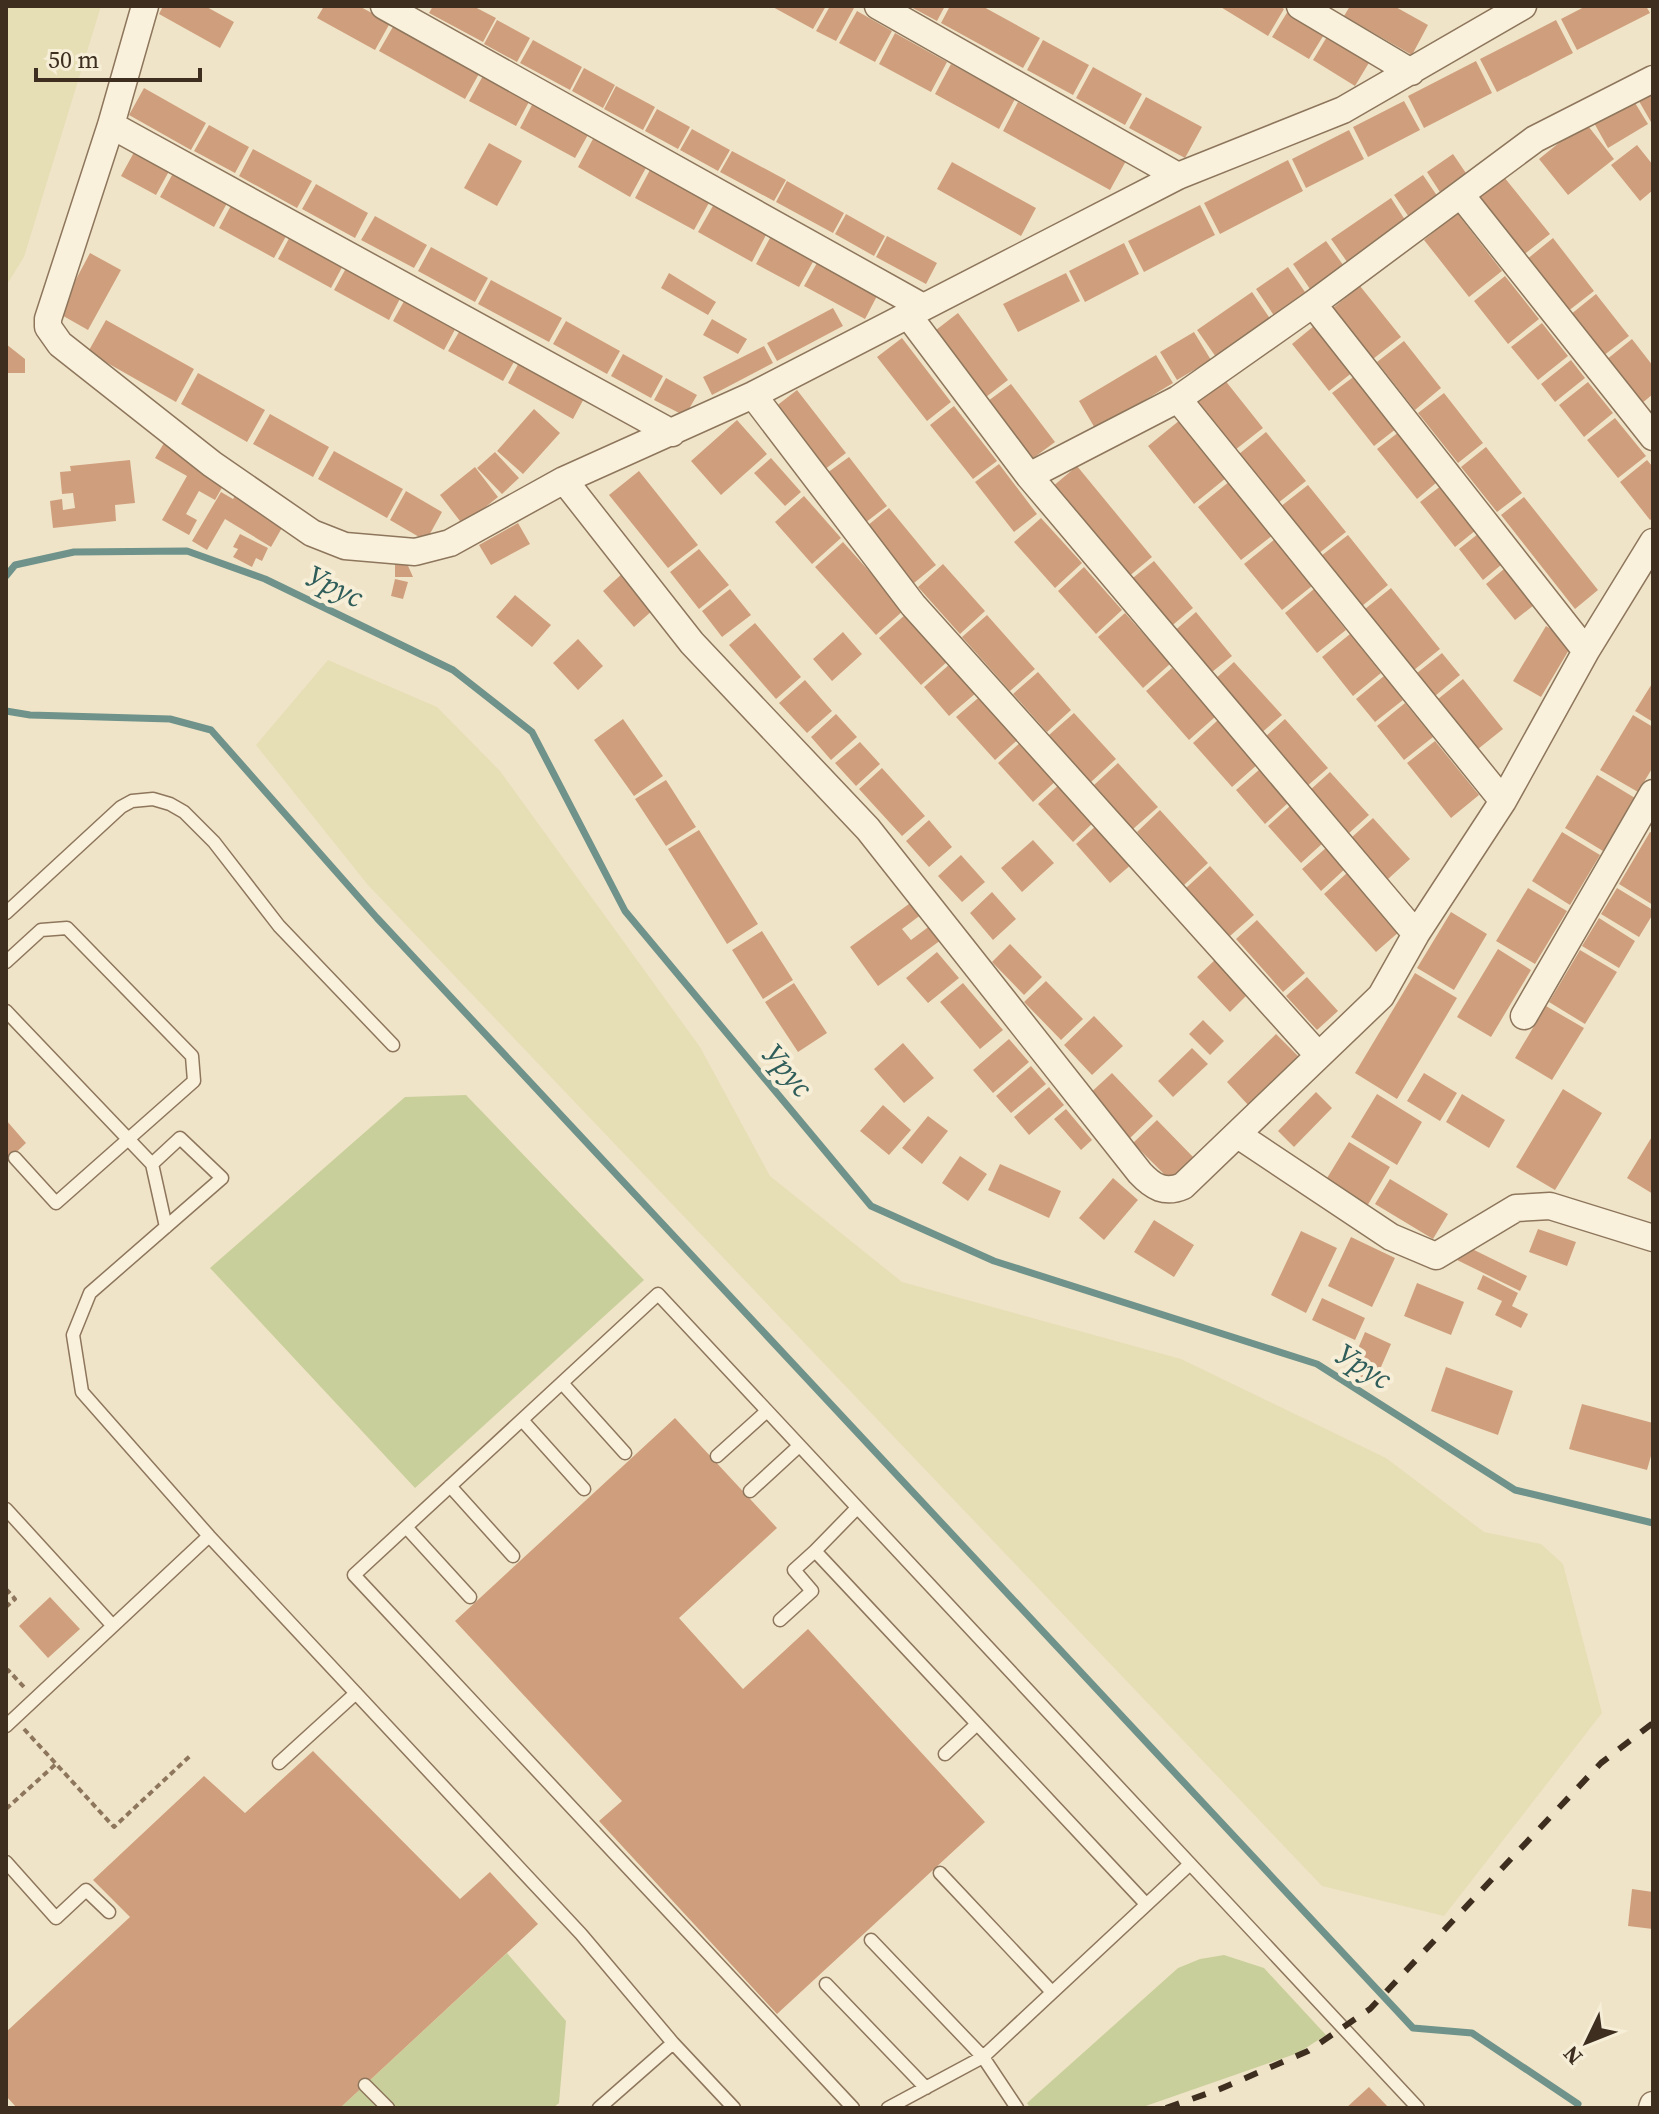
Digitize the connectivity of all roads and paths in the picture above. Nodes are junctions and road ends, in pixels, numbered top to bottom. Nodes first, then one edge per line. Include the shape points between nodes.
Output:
1 (145, 6) edge
2 (384, 6) edge
3 (878, 6) edge
4 (1300, 6) edge
5 (1523, 6) edge
6 (1411, 72) junction
7 (1653, 79) edge
8 (111, 125) junction
9 (1178, 176) junction
10 (1461, 195) junction
11 (1313, 304) junction
12 (916, 311) junction
13 (753, 395) junction
14 (1178, 399) junction
15 (672, 433) junction
16 (1653, 437) edge
17 (1029, 476) junction
18 (564, 480) junction
19 (1653, 542) edge
20 (1586, 651) junction
21 (1653, 793) edge
22 (1503, 801) junction
23 (6, 913) edge
24 (1416, 934) junction
25 (6, 962) edge
26 (6, 1011) edge
27 (1524, 1016) dead end
28 (393, 1045) dead end
29 (1318, 1055) junction
30 (1238, 1135) junction
31 (128, 1138) junction
32 (15, 1158) dead end
33 (152, 1164) junction
34 (166, 1227) junction
35 (1653, 1238) edge
36 (562, 1383) junction
37 (767, 1411) junction
38 (522, 1420) junction
39 (799, 1446) junction
40 (625, 1453) dead end
41 (717, 1456) dead end
42 (450, 1486) junction
43 (584, 1489) dead end
44 (750, 1491) dead end
45 (857, 1508) junction
46 (7, 1513) edge
47 (406, 1527) junction
48 (209, 1536) junction
49 (815, 1551) junction
50 (513, 1556) dead end
51 (6, 1589) edge
52 (470, 1597) dead end
53 (6, 1607) edge
54 (780, 1620) dead end
55 (113, 1626) junction
56 (6, 1672) edge
57 (356, 1693) junction
58 (35, 1699) junction
59 (10, 1722) edge
60 (977, 1724) junction
61 (945, 1754) dead end
62 (191, 1755) dead end
63 (279, 1763) dead end
64 (56, 1764) junction
65 (6, 1809) edge
66 (6, 1862) edge
67 (1190, 1864) junction
68 (940, 1873) dead end
69 (1146, 1904) junction
70 (109, 1912) dead end
71 (871, 1940) dead end
72 (826, 1984) dead end
73 (1052, 1992) junction
74 (673, 2043) junction
75 (983, 2057) junction
76 (365, 2085) dead end
77 (926, 2088) junction
78 (388, 2108) edge
79 (599, 2108) edge
80 (734, 2108) edge
81 (853, 2108) edge
82 (888, 2108) edge
83 (1017, 2108) edge
84 (1418, 2108) edge

1 - 8 street
2 - 12 street
3 - 9 street
4 - 6 street
5 - 6 street
6 - 9 street via 1343,110
7 - 10 street via 1535,139
8 - 15 street
8 - 18 street via 48,327 60,344 212,464 312,533 345,546 415,552 450,543
9 - 12 street
10 - 11 street
10 - 16 street
11 - 14 street
11 - 20 street
12 - 13 street
12 - 17 street
13 - 15 street
13 - 29 street via 913,605
14 - 17 street
14 - 22 street
15 - 18 street
17 - 24 street
18 - 30 street via 692,643 868,829 1149,1182 1161,1189 1183,1186
19 - 20 street
20 - 22 street
21 - 27 street
22 - 24 street
23 - 28 lane via 121,807 137,800 162,801 199,826 279,926
24 - 29 street via 1381,996
25 - 31 lane via 41,930 67,928 192,1056 194,1081
26 - 31 lane
29 - 30 street
30 - 35 street via 1391,1237 1436,1256 1516,1208 1550,1206
31 - 32 lane via 56,1203
31 - 33 lane
33 - 34 lane
33 - 34 lane via 180,1138 222,1178
34 - 48 lane via 90,1293 73,1335 82,1392
36 - 37 lane via 658,1294
36 - 38 lane
36 - 40 lane
37 - 39 lane
37 - 41 lane
38 - 42 lane
38 - 43 lane
39 - 44 lane
39 - 45 lane
42 - 47 lane
42 - 50 lane
45 - 49 lane
45 - 67 lane
46 - 55 lane
47 - 52 lane
47 - 81 lane via 354,1575
48 - 55 lane
48 - 57 lane
49 - 54 lane via 794,1570 812,1591
49 - 60 lane
51 - 53 path via 15,1599
55 - 58 lane
56 - 58 path
57 - 63 lane
57 - 74 lane via 581,1934
58 - 59 lane
59 - 64 path
60 - 61 lane
60 - 69 lane
62 - 64 path via 114,1827
64 - 65 path
66 - 70 lane via 56,1918 86,1890
67 - 69 lane
67 - 84 lane
68 - 73 lane
69 - 73 lane
71 - 75 lane
72 - 77 lane
73 - 75 lane
74 - 79 lane
74 - 80 lane
75 - 77 lane
75 - 83 lane
76 - 78 lane
77 - 82 lane

